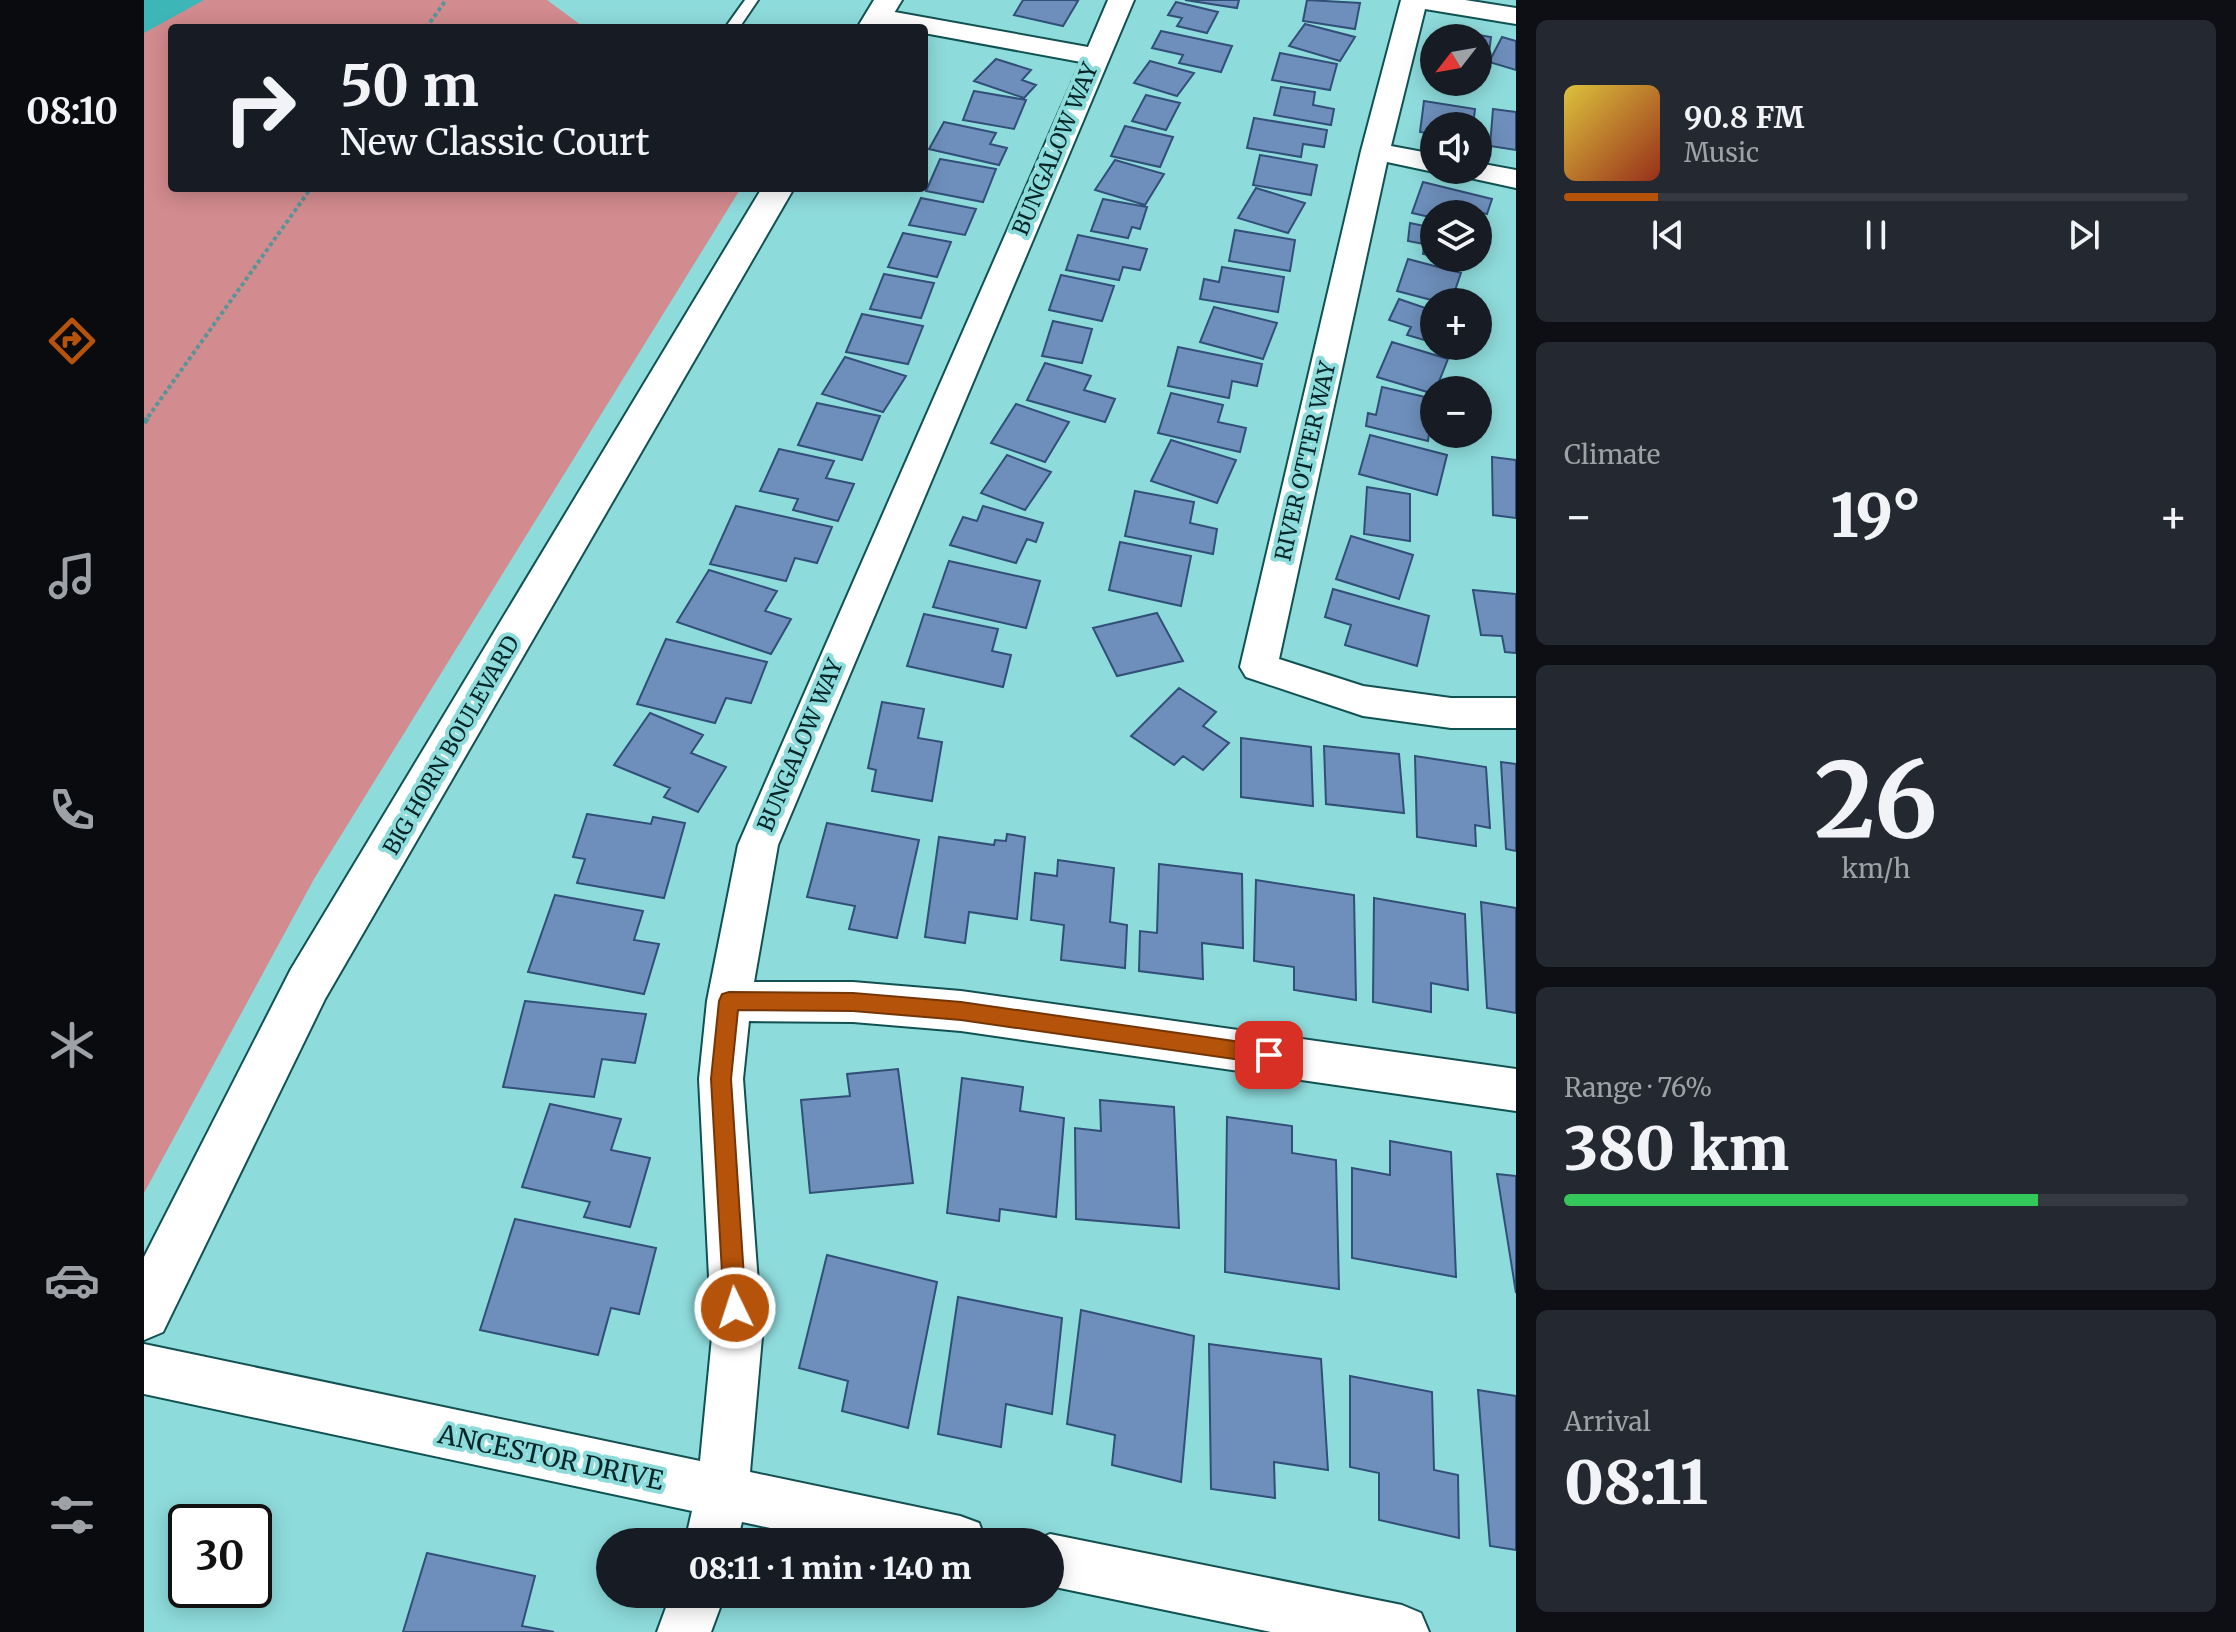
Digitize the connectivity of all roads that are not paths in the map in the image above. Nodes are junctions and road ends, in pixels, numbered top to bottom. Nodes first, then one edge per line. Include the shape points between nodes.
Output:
1 (752, 0) edge
2 (1121, 0) edge
3 (1415, 0) edge
4 (879, 15) edge
5 (1516, 16) edge
6 (735, 24) edge
7 (926, 24) edge
8 (928, 24) edge
9 (1095, 56) junction
10 (1375, 151) junction
11 (1420, 160) edge
12 (1492, 174) edge
13 (1516, 179) edge
14 (776, 192) edge
15 (1516, 713) edge
16 (729, 1001) junction
17 (1516, 1090) edge
18 (144, 1313) edge
19 (144, 1369) edge
20 (716, 1518) edge
21 (818, 1528) edge
22 (1064, 1563) edge
23 (693, 1608) edge
24 (684, 1632) edge
25 (1402, 1632) edge

1 - 6 lane
2 - 9 street, BUNGALOW WAY
3 - 5 street
3 - 10 street, RIVER OTTER WAY
4 - 7 street
8 - 9 street
9 - 16 street, BUNGALOW WAY via 758,845
10 - 11 street
10 - 15 street, RIVER OTTER WAY via 1259,667 1363,701 1451,713
12 - 13 street
14 - 18 main road, BIG HORN BOULEVARD via 308,984
16 - 17 street via 853,1002 961,1011
16 - 20 street, BUNGALOW WAY via 721,1079 737,1337
19 - 20 street, ANCESTOR DRIVE
20 - 21 street, ANCESTOR DRIVE
22 - 25 street
23 - 24 street

